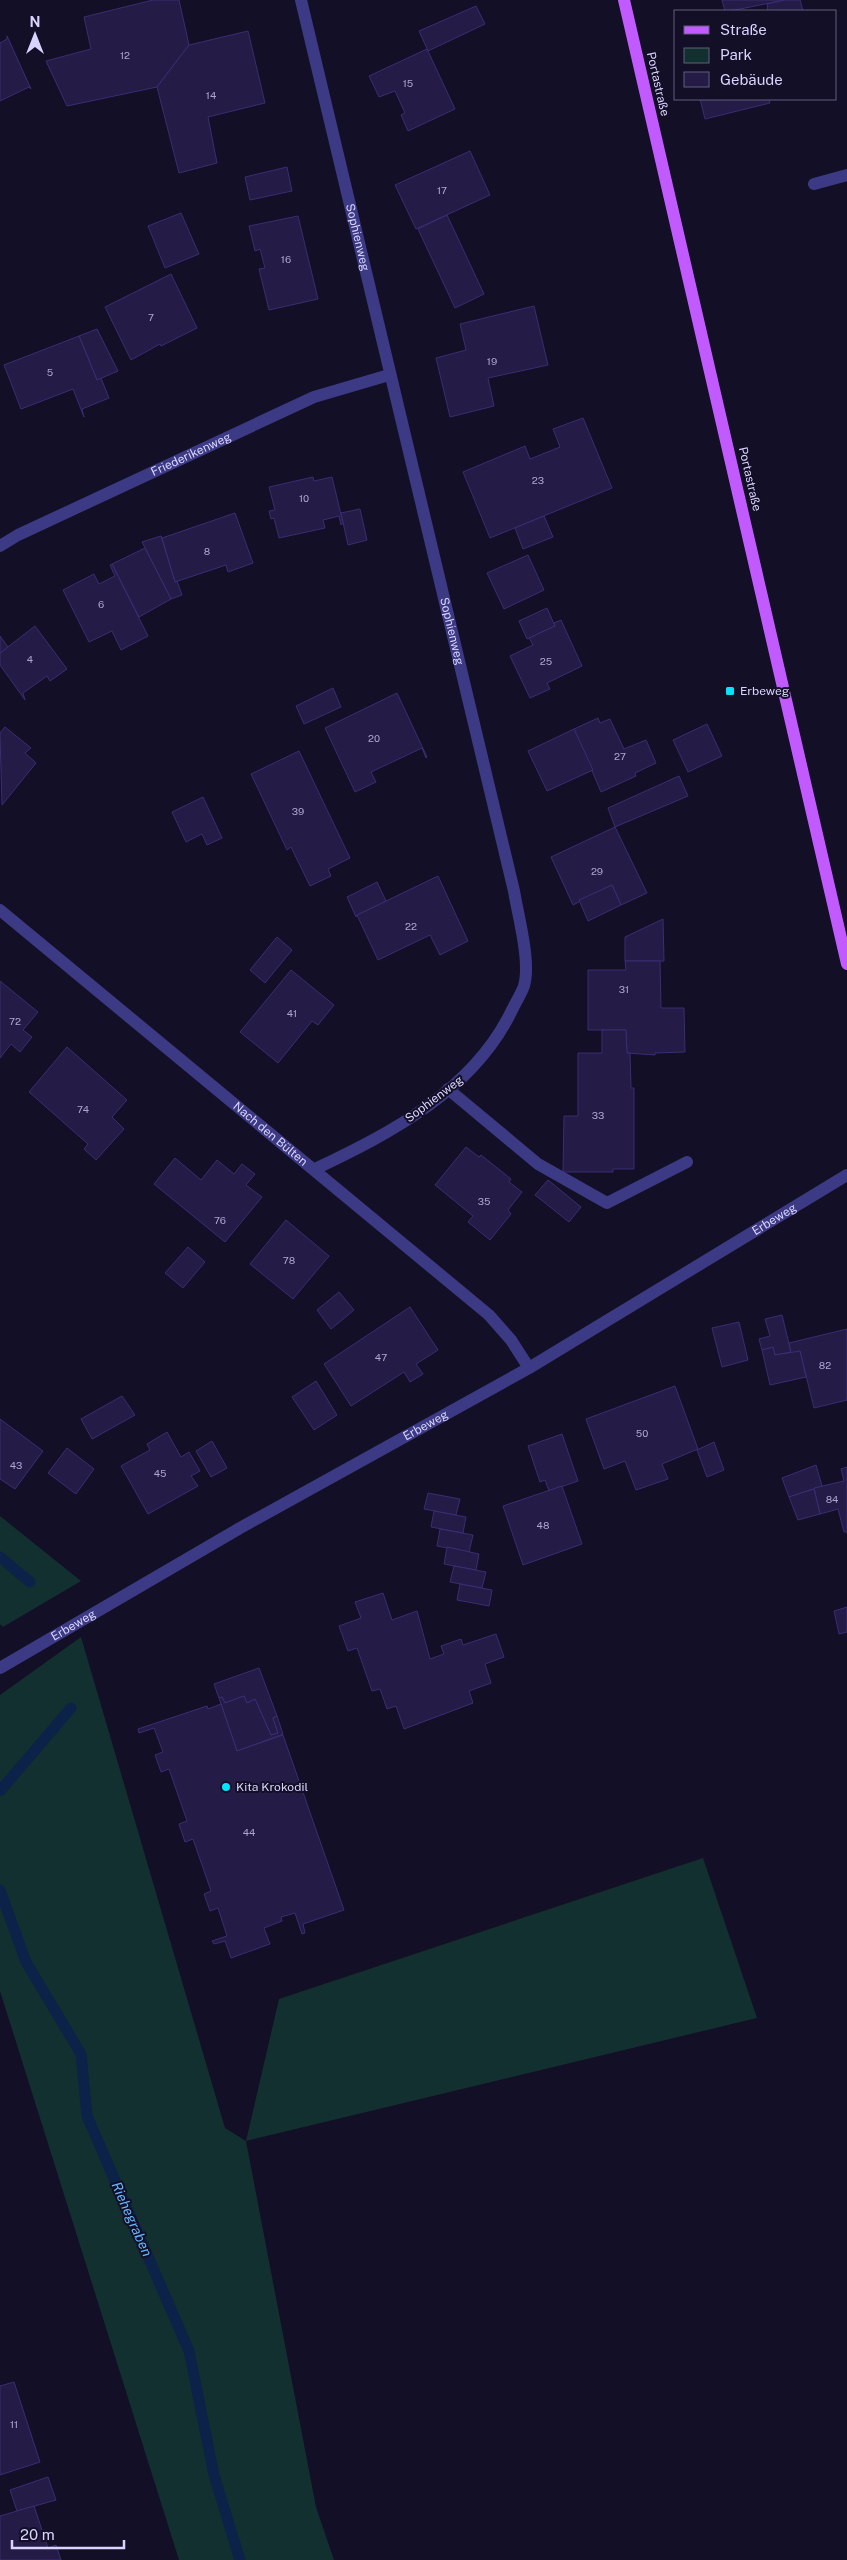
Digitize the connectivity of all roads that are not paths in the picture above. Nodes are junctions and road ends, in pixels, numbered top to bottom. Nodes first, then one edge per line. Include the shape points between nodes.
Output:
1 (301, 0) edge
2 (624, 0) edge
3 (847, 175) edge
4 (814, 184) dead end
5 (389, 375) junction
6 (0, 546) edge
7 (0, 910) edge
8 (847, 964) edge
9 (448, 1089) junction
10 (687, 1162) dead end
11 (314, 1169) junction
12 (847, 1175) edge
13 (529, 1368) junction
14 (0, 1668) edge

1 - 5 street, Sophienweg
2 - 8 main road, Portastraße
3 - 4 street
5 - 6 street, Friederikenweg via 314,397
5 - 9 street, Sophienweg via 514,891 525,961 524,985 501,1034 463,1078
7 - 11 street, Nach den Bülten
9 - 10 street via 538,1164 607,1203
9 - 11 street, Sophienweg via 418,1114 371,1143
11 - 13 street, Nach den Bülten via 489,1315
12 - 13 street, Erbeweg
13 - 14 street, Erbeweg via 249,1523

